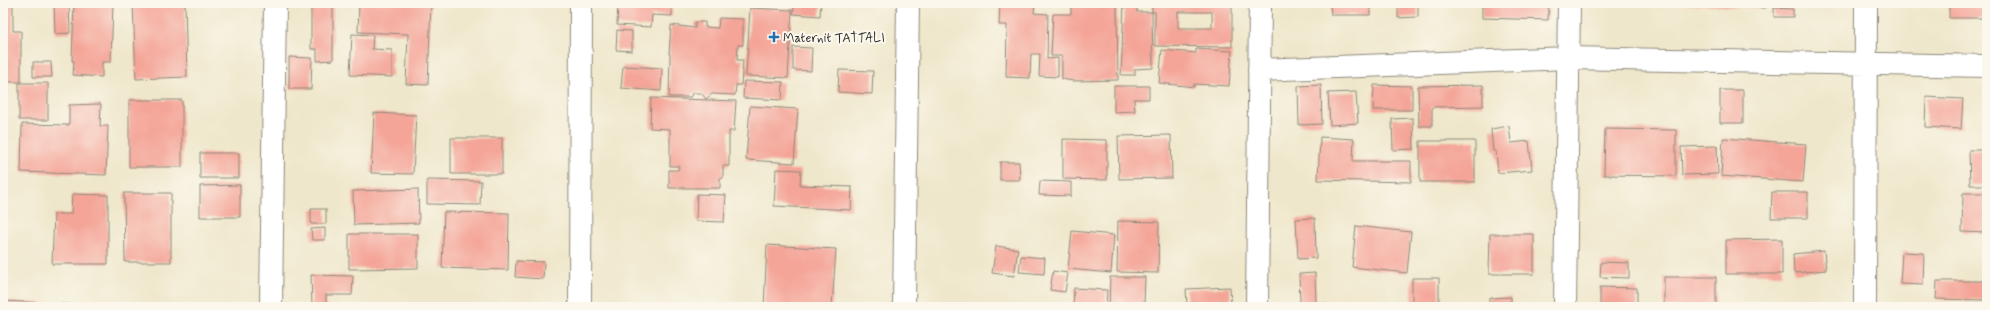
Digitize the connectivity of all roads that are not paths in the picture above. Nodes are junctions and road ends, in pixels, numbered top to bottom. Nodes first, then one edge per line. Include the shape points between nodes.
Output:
1 (275, 3) edge
2 (581, 3) edge
3 (908, 3) edge
4 (1260, 3) edge
5 (1569, 3) edge
6 (1866, 3) edge
7 (1568, 58) junction
8 (1865, 64) junction
9 (1987, 66) edge
10 (1259, 70) junction
11 (271, 307) edge
12 (580, 307) edge
13 (904, 307) edge
14 (1257, 307) edge
15 (1565, 307) edge
16 (1864, 307) edge

1 - 11 street
2 - 12 street
3 - 13 street
4 - 10 street
5 - 7 street
6 - 8 street
7 - 8 street
7 - 10 street
7 - 15 street
8 - 9 street
8 - 16 street
10 - 14 street

